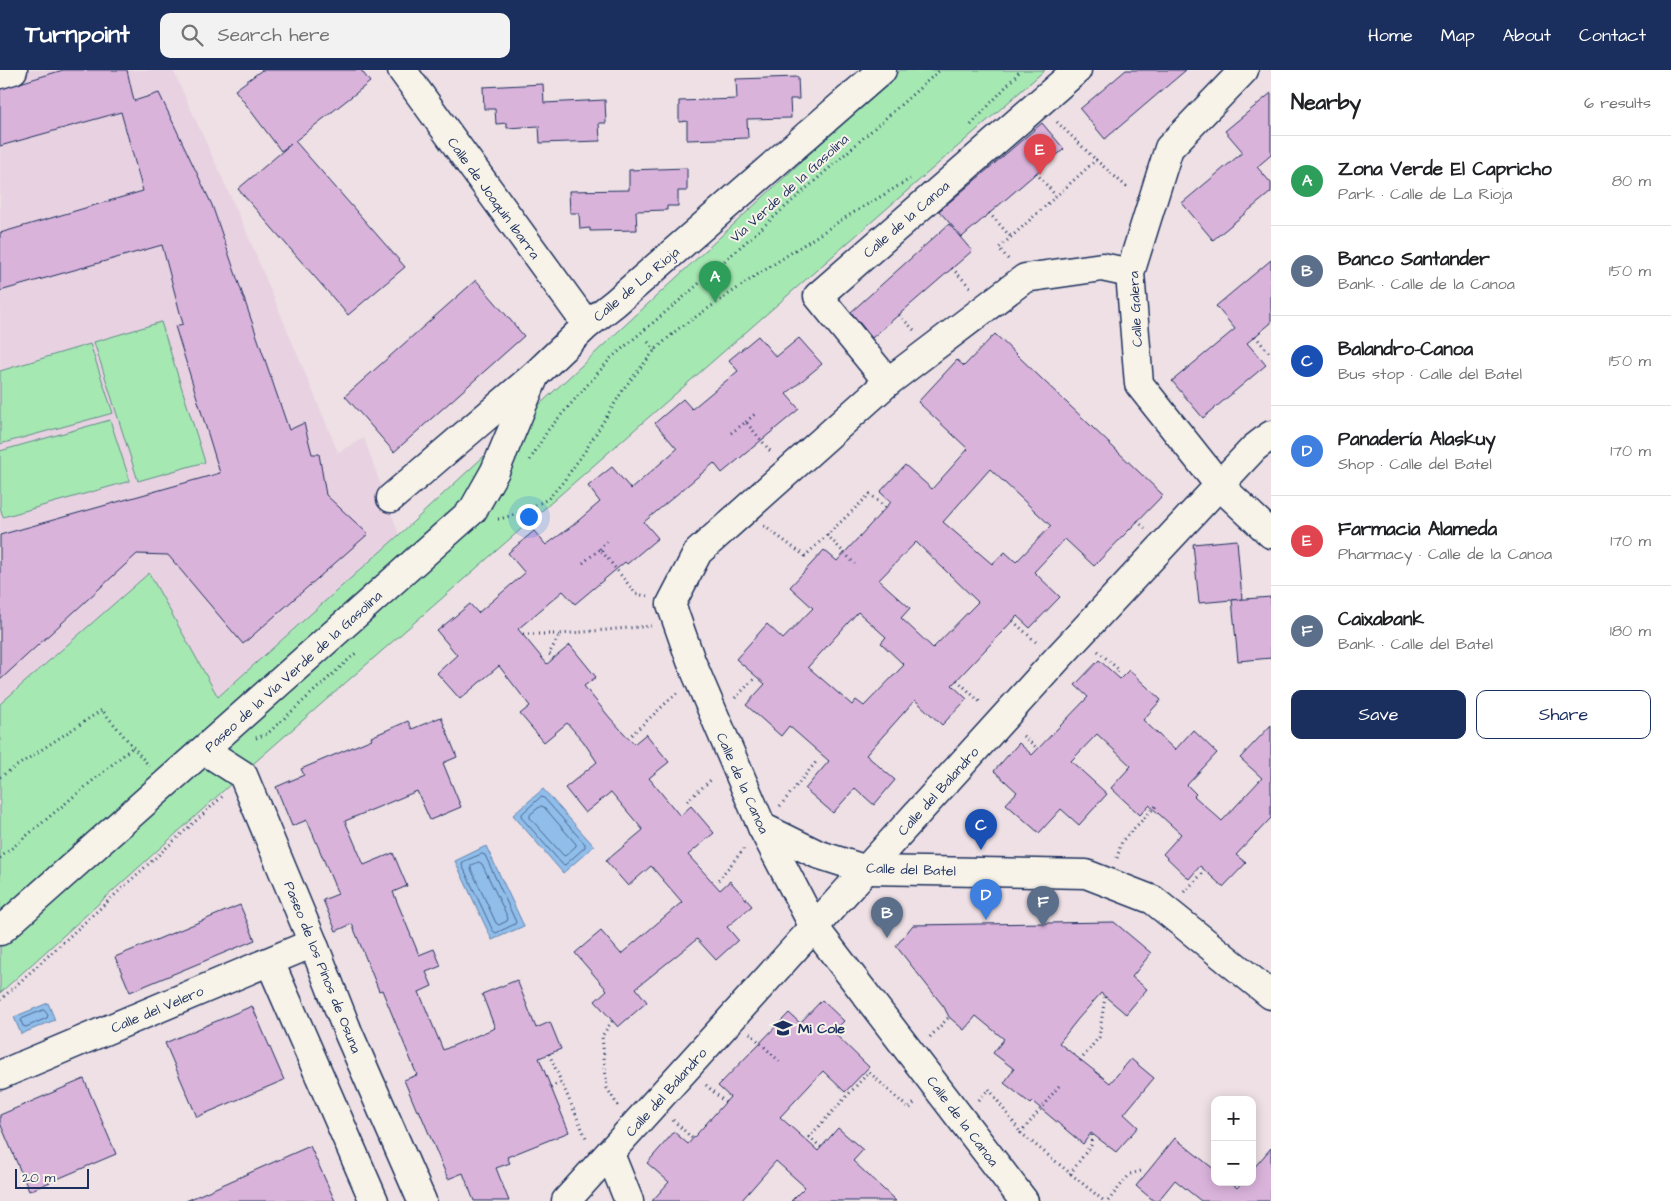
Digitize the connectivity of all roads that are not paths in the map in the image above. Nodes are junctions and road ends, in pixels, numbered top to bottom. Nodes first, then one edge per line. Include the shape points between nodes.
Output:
1 (13, 70) edge
2 (402, 70) edge
3 (882, 70) edge
4 (1077, 70) edge
5 (1244, 70) edge
6 (0, 74) edge
7 (1130, 273) junction
8 (587, 325) junction
9 (535, 374) junction
10 (888, 382) junction
11 (1271, 435) edge
12 (1220, 486) junction
13 (391, 498) dead end
14 (1271, 534) edge
15 (204, 750) junction
16 (762, 827) junction
17 (867, 870) junction
18 (814, 927) junction
19 (0, 931) edge
20 (314, 943) junction
21 (270, 962) junction
22 (1271, 994) edge
23 (0, 1075) edge
24 (610, 1154) junction
25 (374, 1201) edge
26 (422, 1201) edge
27 (566, 1201) edge
28 (628, 1201) edge
29 (1024, 1201) edge

1 - 6 street
2 - 8 street, Calle de Joaquín Ibarra
3 - 8 street, Calle de La Rioja
4 - 10 street, Calle de la Canoa via 818,296
5 - 7 street, Calle Galera via 1169,148
7 - 10 street, Calle de la Canoa via 1102,267 1025,278
7 - 12 street, Calle Galera via 1139,384
8 - 9 street, Calle de La Rioja
9 - 13 street, Calle de La Rioja
9 - 15 street, Paseo de la Vía Verde de la Gasolina via 495,471 473,510
10 - 16 street, Calle de la Canoa via 698,552 671,604
11 - 12 street, Calle del Balandro via 1254,448
12 - 14 street, Calle Galera
12 - 17 street, Calle del Balandro via 1056,660
15 - 19 street, Paseo de la Vía Verde de la Gasolina
15 - 20 street, Paseo de los Pinos de Osuna via 244,775
16 - 17 street, Calle del Batel via 817,854
16 - 18 street, Calle de la Canoa
17 - 18 street, Calle del Balandro
17 - 22 street, Calle del Batel via 1086,874 1153,900
18 - 24 street, Calle del Balandro
18 - 29 street, Calle de la Canoa
20 - 21 street, Calle del Velero
20 - 26 street, Paseo de los Pinos de Osuna via 348,1032
21 - 23 street, Calle del Velero
21 - 25 street
24 - 27 street, Calle del Balandro
24 - 28 street

